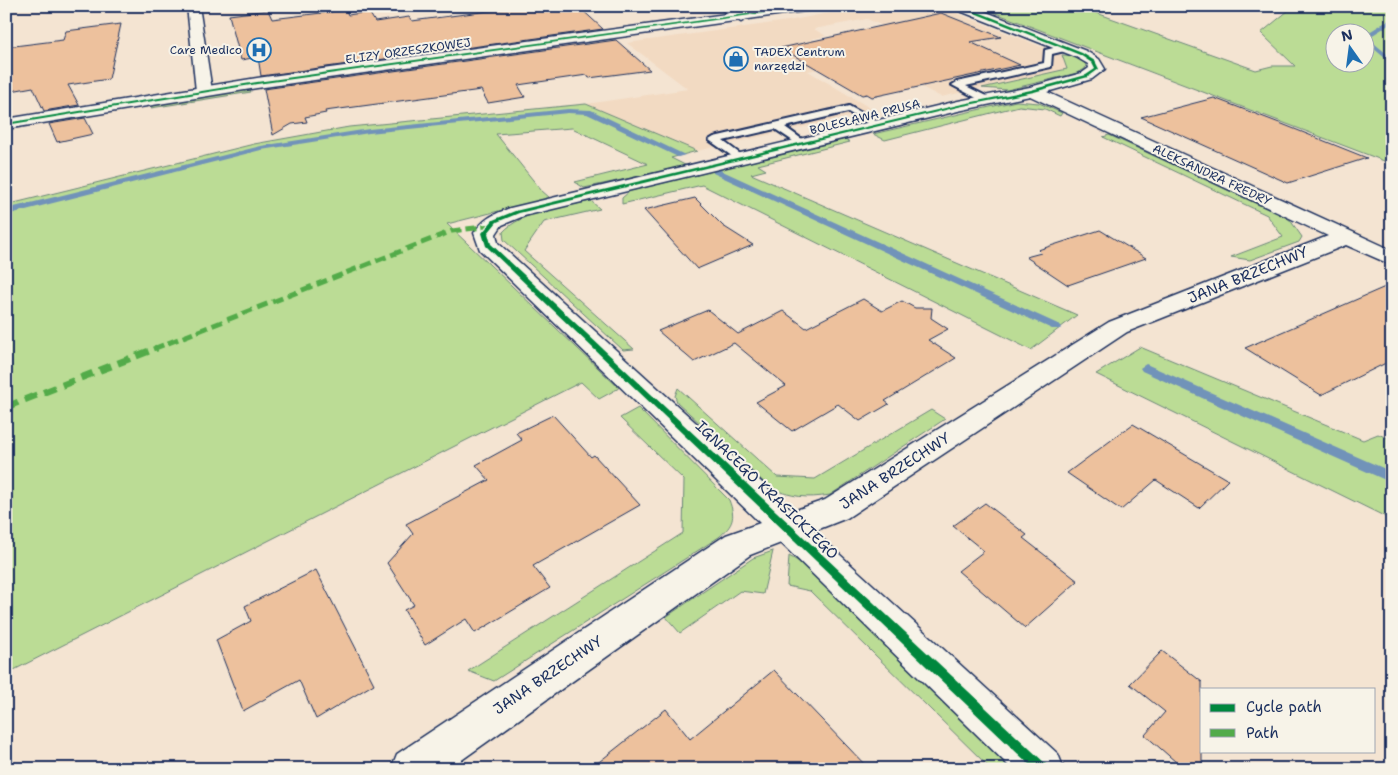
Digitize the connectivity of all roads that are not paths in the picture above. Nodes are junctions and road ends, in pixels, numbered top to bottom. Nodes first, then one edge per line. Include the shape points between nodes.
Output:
1 (193, 6) edge
2 (722, 6) edge
3 (813, 6) edge
4 (959, 6) edge
5 (741, 18) junction
6 (1066, 48) junction
7 (204, 91) junction
8 (1032, 91) junction
9 (987, 100) junction
10 (6, 124) edge
11 (777, 126) junction
12 (878, 126) junction
13 (802, 144) junction
14 (739, 158) junction
15 (490, 226) joint
16 (1346, 236) junction
17 (1392, 258) edge
18 (786, 526) junction
19 (412, 769) edge
20 (1043, 769) edge

1 - 7 street
2 - 5 street
3 - 5 street, ELIZY ORZESZKOWEJ
4 - 6 street, BOLESŁAWA PRUSA
5 - 7 street, ELIZY ORZESZKOWEJ
6 - 8 street, BOLESŁAWA PRUSA via 1094,62 1097,69 1087,76
6 - 9 lane via 1048,52 1048,65 957,85
7 - 10 street, ELIZY ORZESZKOWEJ
8 - 9 street, BOLESŁAWA PRUSA
8 - 16 street, ALEKSANDRA FREDRY
9 - 12 street, BOLESŁAWA PRUSA
11 - 12 lane via 849,109
11 - 13 lane
11 - 14 lane via 714,140
12 - 13 street, BOLESŁAWA PRUSA
13 - 14 street, BOLESŁAWA PRUSA
14 - 15 street, BOLESŁAWA PRUSA via 502,216
15 - 18 street, IGNACEGO KRASICKIEGO via 485,232 488,245
16 - 17 street, ALEKSANDRA FREDRY
16 - 18 street, JANA BRZECHWY via 1118,327 836,509
18 - 19 street, JANA BRZECHWY via 738,545
18 - 20 street, IGNACEGO KRASICKIEGO

